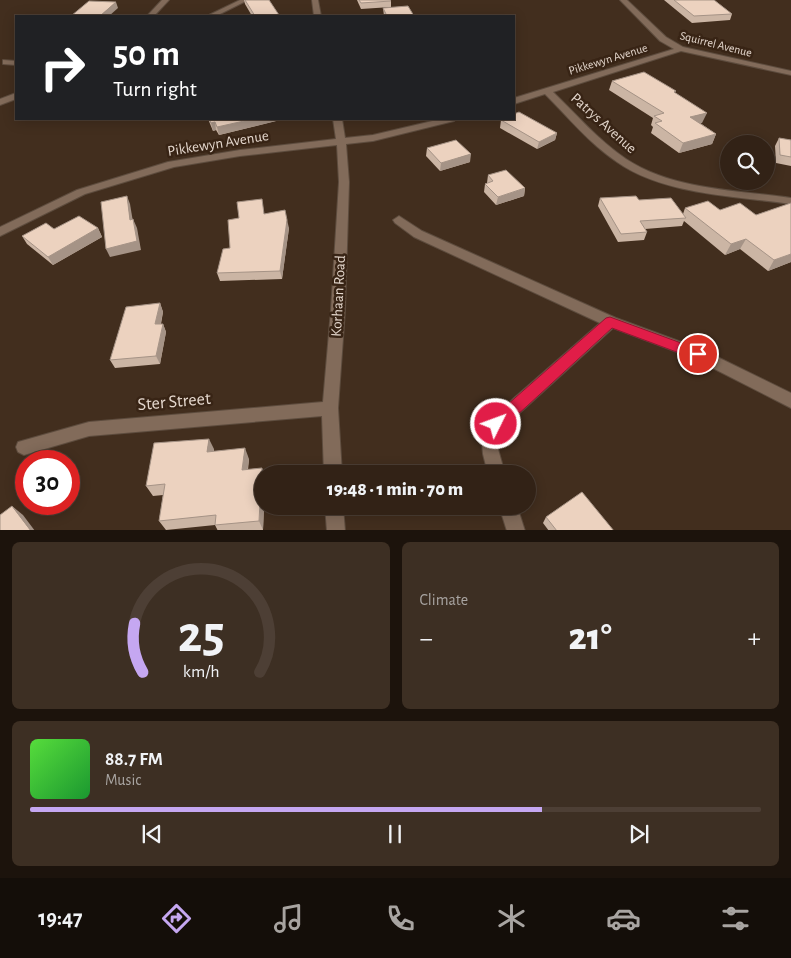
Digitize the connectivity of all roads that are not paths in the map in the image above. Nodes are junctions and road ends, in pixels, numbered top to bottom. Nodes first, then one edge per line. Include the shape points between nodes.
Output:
1 (166, 0) edge
2 (245, 0) edge
3 (315, 0) edge
4 (623, 0) edge
5 (151, 15) edge
6 (212, 15) edge
7 (318, 15) edge
8 (681, 49) junction
9 (6, 62) dead end
10 (15, 63) edge
11 (791, 73) edge
12 (547, 91) junction
13 (15, 96) edge
14 (515, 101) edge
15 (0, 102) edge
16 (337, 120) edge
17 (447, 120) edge
18 (341, 142) junction
19 (791, 201) edge
20 (399, 220) dead end
21 (0, 232) edge
22 (610, 322) junction
23 (791, 401) edge
24 (330, 408) junction
25 (24, 447) dead end
26 (333, 465) edge
27 (494, 465) edge
28 (335, 515) edge
29 (511, 515) edge
30 (336, 530) edge
31 (516, 530) edge

1 - 5 street
2 - 6 street
3 - 7 street
4 - 8 street, Squirrel Avenue via 663,39
8 - 11 street, Squirrel Avenue
8 - 12 street, Pikkewyn Avenue
9 - 10 street
12 - 14 street, Pikkewyn Avenue
12 - 19 street, Patrys Avenue via 621,161 639,171 684,185
13 - 15 street
16 - 18 street, Korhaan Road
17 - 18 street, Pikkewyn Avenue via 385,136
18 - 21 street, Pikkewyn Avenue via 232,154 164,167 81,192
18 - 24 street, Korhaan Road via 344,182
20 - 22 street via 418,234
22 - 23 street via 698,354
22 - 27 street via 496,424 490,436 489,451
24 - 25 street, Ster Street via 89,430
24 - 26 street, Korhaan Road
28 - 30 street
29 - 31 street

